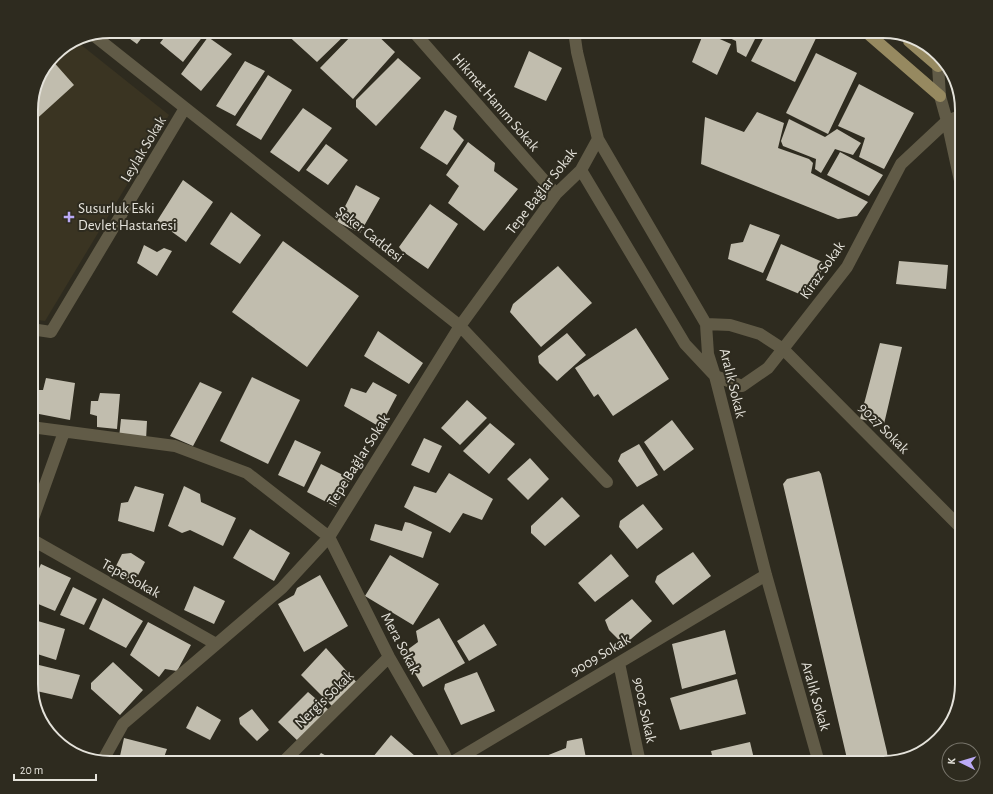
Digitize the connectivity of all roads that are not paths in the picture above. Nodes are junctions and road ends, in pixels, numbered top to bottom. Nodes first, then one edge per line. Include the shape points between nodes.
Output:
1 (419, 38) edge
2 (575, 38) edge
3 (873, 38) edge
4 (98, 39) edge
5 (912, 43) edge
6 (938, 66) joint
7 (940, 96) junction
8 (186, 108) junction
9 (955, 118) edge
10 (947, 121) junction
11 (598, 139) junction
12 (955, 158) edge
13 (581, 170) junction
14 (556, 194) junction
15 (706, 324) junction
16 (460, 326) junction
17 (38, 330) edge
18 (783, 349) junction
19 (715, 376) junction
20 (38, 428) edge
21 (64, 432) junction
22 (607, 482) dead end
23 (38, 504) edge
24 (955, 522) edge
25 (329, 537) junction
26 (38, 543) edge
27 (766, 575) junction
28 (216, 644) junction
29 (389, 657) junction
30 (619, 663) junction
31 (106, 756) edge
32 (289, 756) edge
33 (446, 756) edge
34 (462, 756) edge
35 (639, 756) edge
36 (816, 756) edge

1 - 14 street, Hikmet Hanım Sokak
2 - 11 street, Aralık Sokak
3 - 7 main road
4 - 8 street, Şeker Caddesi
5 - 6 main road
6 - 7 street
7 - 10 street
8 - 16 street, Şeker Caddesi
8 - 17 street, Leylak Sokak via 51,332
9 - 10 street
10 - 12 street
10 - 18 street, Kiraz Sokak via 901,164 847,267
11 - 13 street, Tepe Bağlar Sokak
11 - 15 street, Aralık Sokak
13 - 14 street, Tepe Bağlar Sokak
13 - 19 street via 685,344
14 - 16 street, Tepe Bağlar Sokak
15 - 18 street, 9027 Sokak via 730,325 760,334
15 - 19 street, Aralık Sokak via 708,354
16 - 22 street, Şeker Caddesi
16 - 25 street, Tepe Bağlar Sokak
18 - 19 street, Kiraz Sokak via 768,368 742,386
18 - 24 street, 9027 Sokak
19 - 27 street, Aralık Sokak
20 - 21 street
21 - 23 street
21 - 25 street via 175,446 247,473
25 - 28 street, Tepe Bağlar Sokak via 282,588
25 - 29 street, Mera Sokak
26 - 28 street, Tepe Sokak
27 - 30 street, 9009 Sokak
27 - 36 street, Aralık Sokak
28 - 31 street, Tepe Bağlar Sokak via 124,724
29 - 32 street, Nergis Sokak
29 - 33 street, Mera Sokak
30 - 34 street, 9009 Sokak
30 - 35 street, 9002 Sokak

